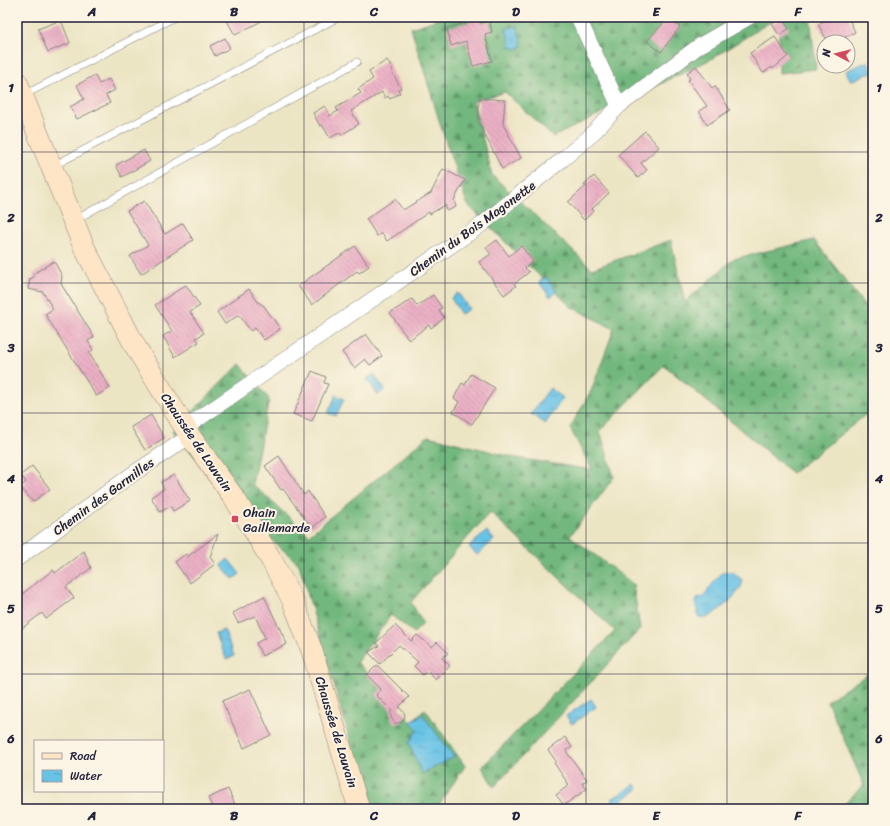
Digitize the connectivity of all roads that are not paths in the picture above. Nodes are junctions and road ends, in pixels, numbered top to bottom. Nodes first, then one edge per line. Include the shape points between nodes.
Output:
1 (175, 17) edge
2 (339, 17) edge
3 (578, 17) edge
4 (749, 17) edge
5 (357, 62) dead end
6 (20, 89) edge
7 (619, 106) junction
8 (51, 167) junction
9 (73, 221) junction
10 (187, 432) junction
11 (17, 559) edge
12 (359, 809) edge

1 - 6 lane
2 - 8 lane
3 - 7 street
4 - 7 street, Chemin du Bois Magonette via 699,46
5 - 9 lane
6 - 8 main road, Chaussée de Louvain
7 - 10 street, Chemin du Bois Magonette via 589,137 481,225
8 - 9 main road, Chaussée de Louvain
9 - 10 main road, Chaussée de Louvain via 135,346
10 - 11 street, Chemin des Garmilles
10 - 12 main road, Chaussée de Louvain via 235,499 293,601 312,651

